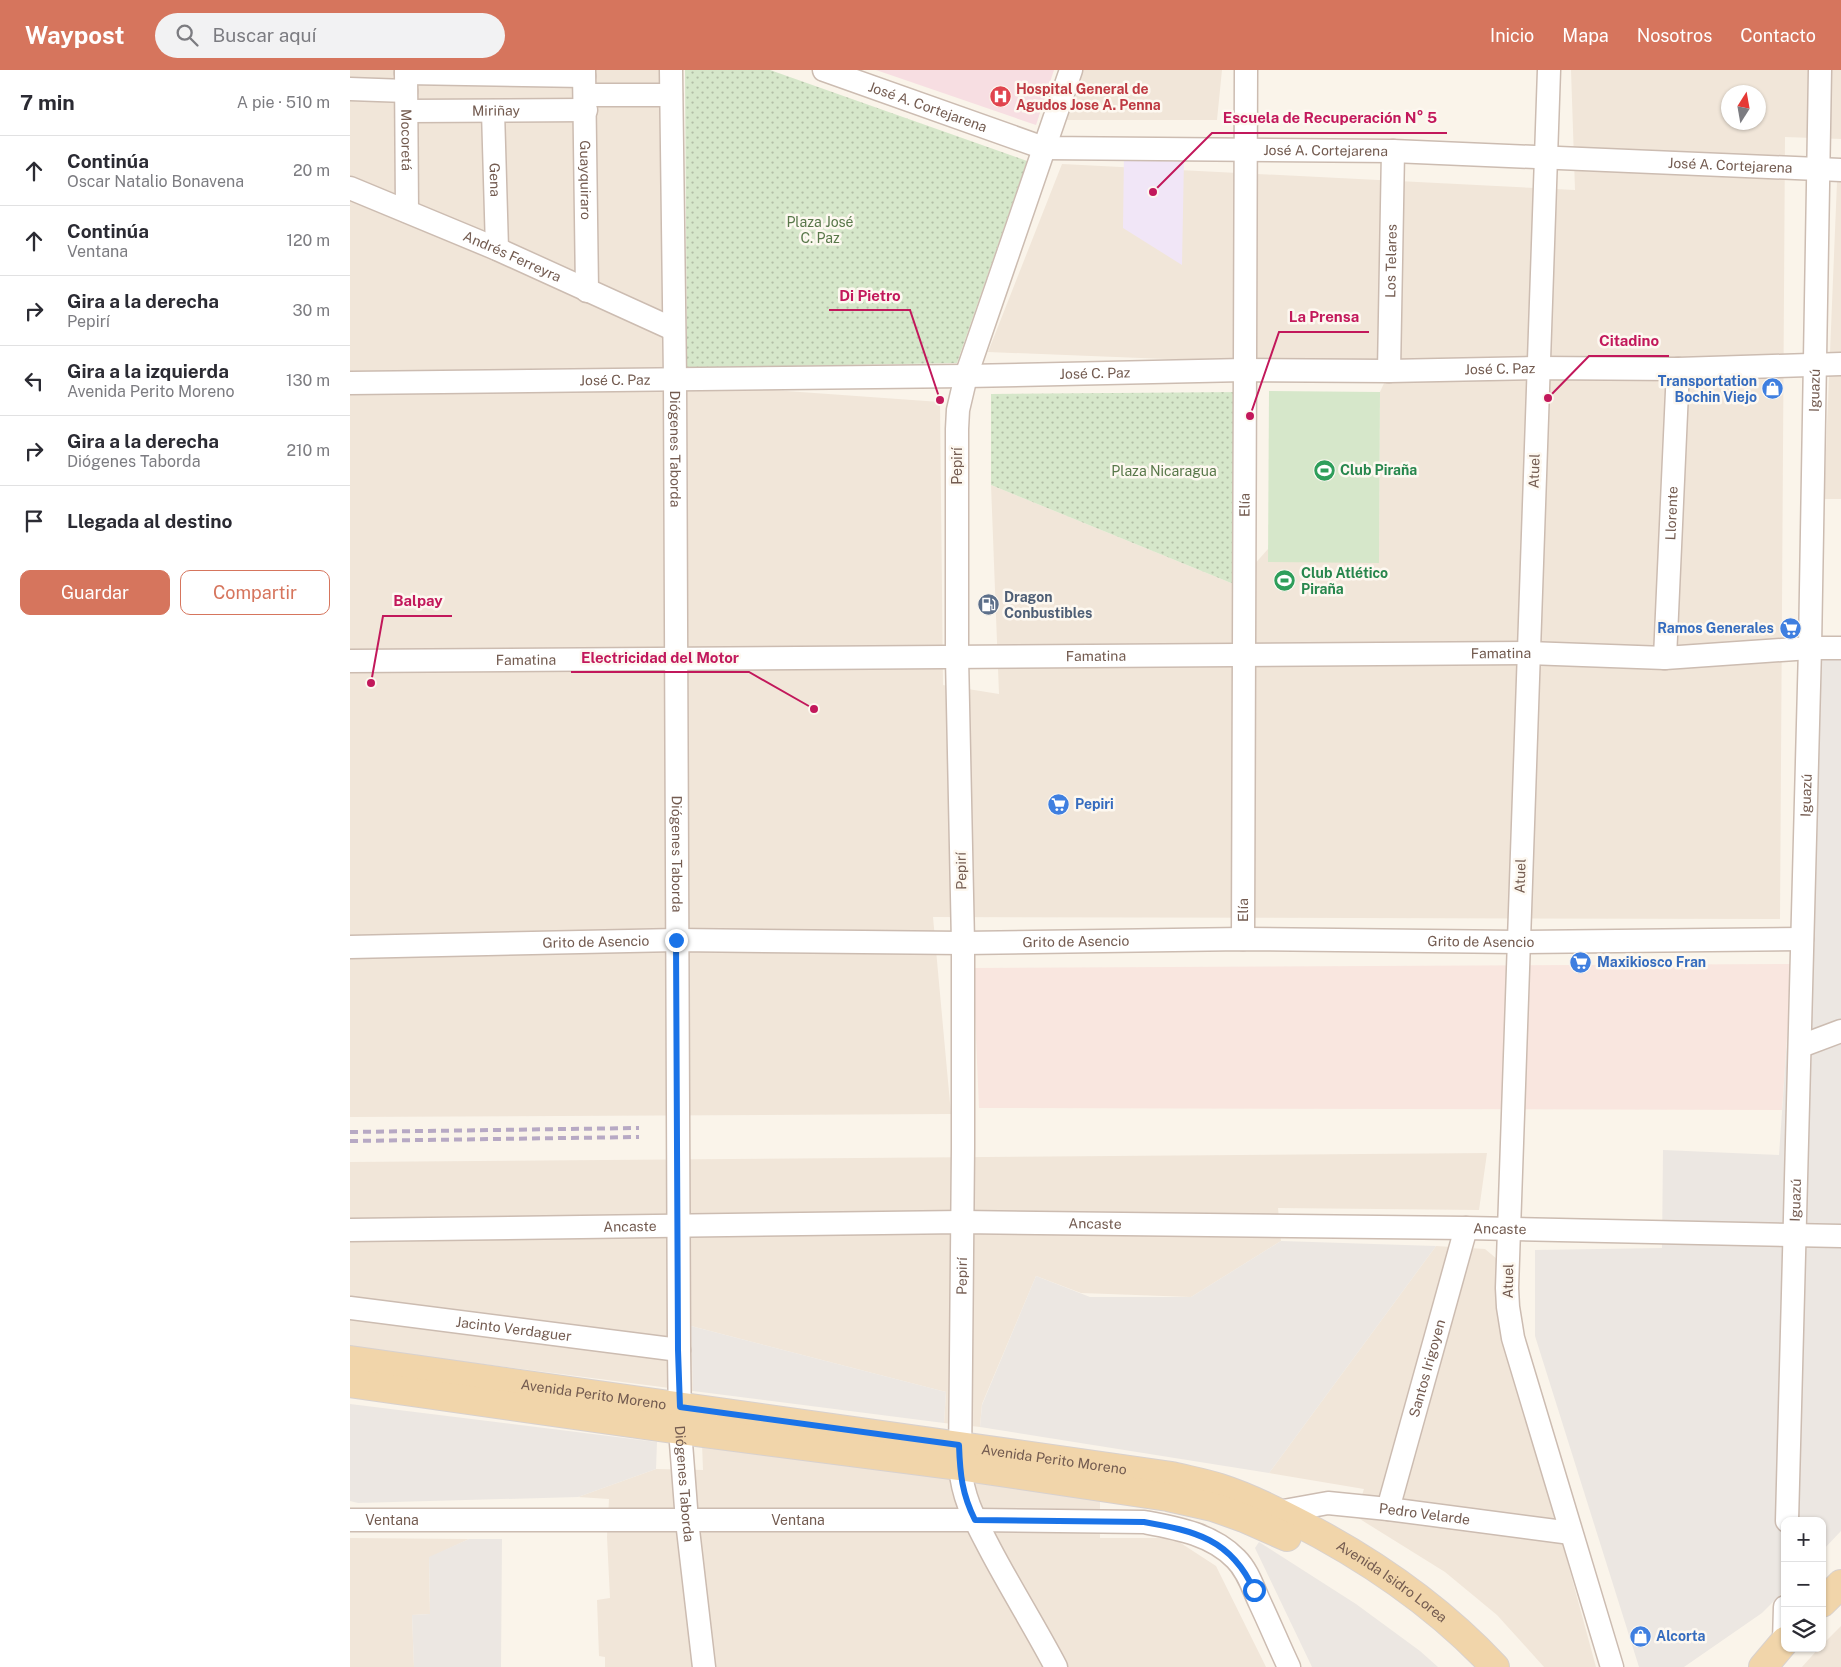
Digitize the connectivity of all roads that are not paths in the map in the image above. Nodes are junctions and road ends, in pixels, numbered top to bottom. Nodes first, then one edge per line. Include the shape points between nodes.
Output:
1 (671, 70) edge
2 (824, 70) edge
3 (1071, 70) edge
4 (1246, 70) edge
5 (1549, 70) edge
6 (1820, 70) edge
7 (493, 72) edge
8 (406, 86) edge
9 (585, 88) edge
10 (350, 89) edge
11 (671, 95) junction
12 (493, 111) junction
13 (1044, 148) junction
14 (1245, 150) junction
15 (1393, 151) junction
16 (1546, 158) junction
17 (1819, 169) junction
18 (1841, 170) edge
19 (350, 188) edge
20 (407, 211) junction
21 (496, 249) junction
22 (587, 291) junction
23 (673, 329) junction
24 (1841, 364) edge
25 (1816, 365) junction
26 (1538, 368) junction
27 (1678, 369) junction
28 (1244, 370) junction
29 (1389, 372) junction
30 (966, 376) junction
31 (675, 379) junction
32 (350, 383) edge
33 (1810, 648) junction
34 (1841, 648) edge
35 (1528, 653) junction
36 (1243, 656) junction
37 (957, 657) junction
38 (1665, 658) junction
39 (675, 659) junction
40 (350, 661) edge
41 (1802, 939) junction
42 (676, 940) junction
43 (1243, 940) junction
44 (1518, 942) junction
45 (963, 943) junction
46 (350, 947) edge
47 (1841, 1032) edge
48 (1800, 1046) junction
49 (962, 1222) junction
50 (678, 1226) junction
51 (1466, 1228) junction
52 (1510, 1229) junction
53 (350, 1230) edge
54 (1795, 1236) junction
55 (1841, 1236) edge
56 (350, 1308) edge
57 (678, 1350) junction
58 (350, 1360) edge
59 (350, 1383) edge
60 (680, 1419) junction
61 (960, 1456) junction
62 (1388, 1508) junction
63 (1787, 1517) edge
64 (350, 1520) edge
65 (975, 1520) junction
66 (687, 1521) junction
67 (1276, 1522) junction
68 (1571, 1533) junction
69 (1841, 1584) edge
70 (1826, 1599) edge
71 (1781, 1620) edge
72 (1769, 1656) edge
73 (704, 1667) edge
74 (1056, 1667) edge
75 (1288, 1667) edge
76 (1470, 1667) edge
77 (1495, 1667) edge
78 (1612, 1667) edge

1 - 11 street, Diógenes Taborda
2 - 13 street, José A. Cortejarena
3 - 13 street, Pepirí
4 - 14 street, Elía
5 - 16 street, Atuel
6 - 17 street, Iguazú
7 - 8 street, Miriñay
7 - 9 street, Miriñay
8 - 10 street, Miriñay
8 - 12 street, Miriñay
8 - 20 street, Mocoretá
9 - 11 street, Miriñay
9 - 12 street, Miriñay
9 - 22 street, Guayquiraro
11 - 23 street, Diógenes Taborda
12 - 21 street, Gena
13 - 14 street, José A. Cortejarena
13 - 30 street, Pepirí
14 - 15 street, José A. Cortejarena
14 - 28 street, Elía
15 - 16 street, José A. Cortejarena
15 - 29 street, Los Telares
16 - 17 street, José A. Cortejarena
16 - 26 street, Atuel
17 - 18 street, José A. Cortejarena
17 - 25 street, Iguazú
19 - 20 street, Andrés Ferreyra
20 - 21 street, Andrés Ferreyra
21 - 22 street, Andrés Ferreyra
22 - 23 street, Andrés Ferreyra
23 - 31 street, Diógenes Taborda
24 - 25 street, José C. Paz
25 - 27 street, José C. Paz
25 - 33 street, Iguazú
26 - 27 street, José C. Paz
26 - 29 street, José C. Paz
26 - 35 street, Atuel
27 - 38 street, Llorente
28 - 29 street, José C. Paz
28 - 30 street, José C. Paz
28 - 36 street, Elía
30 - 31 street, José C. Paz
30 - 37 street, Pepirí via 957,429
31 - 32 street, José C. Paz
31 - 39 street, Diógenes Taborda
33 - 34 street, Famatina
33 - 38 street, Famatina
33 - 41 street, Iguazú
35 - 36 street, Famatina
35 - 38 street, Famatina
35 - 44 street, Atuel
36 - 37 street, Famatina
36 - 43 street, Elía
37 - 39 street, Famatina
37 - 45 street, Pepirí
39 - 40 street, Famatina
39 - 42 street, Diógenes Taborda
41 - 44 street, Grito de Asencio
41 - 48 street, Iguazú
42 - 45 street, Grito de Asencio
42 - 46 street, Grito de Asencio
42 - 50 street, Diógenes Taborda
43 - 44 street, Grito de Asencio
43 - 45 street, Grito de Asencio
44 - 52 street, Atuel
45 - 49 street, Pepirí
47 - 48 street
48 - 54 street, Iguazú
49 - 50 street, Ancaste
49 - 51 street, Ancaste
49 - 61 street, Pepirí
50 - 53 street, Ancaste
50 - 57 street, Diógenes Taborda
51 - 52 street, Ancaste
51 - 62 street, Santos Irigoyen
52 - 54 street, Ancaste
52 - 68 street, Atuel via 1507,1288 1513,1338
54 - 55 street, Ancaste
54 - 63 street, Iguazú
56 - 57 street, Jacinto Verdaguer
57 - 60 street, Diógenes Taborda
58 - 60 main road, Avenida Perito Moreno
59 - 60 main road, Avenida Perito Moreno
60 - 61 main road, Avenida Perito Moreno
60 - 66 street, Diógenes Taborda
61 - 65 street, Pepirí via 966,1502
61 - 67 main road, Avenida Perito Moreno
62 - 67 street, Pedro Velarde via 1328,1503
62 - 68 street, Pedro Velarde
64 - 66 street, Ventana
65 - 66 street, Ventana
65 - 74 street, Pepirí
65 - 75 street, Ventana via 1144,1522 1194,1533 1236,1559 1246,1573
66 - 73 street, Diógenes Taborda
67 - 76 main road, Avenida Isidro Lorea via 1403,1607
67 - 77 main road, Avenida Isidro Lorea via 1334,1541 1390,1578 1447,1621
68 - 78 street, Atuel
69 - 70 main road
71 - 72 street

